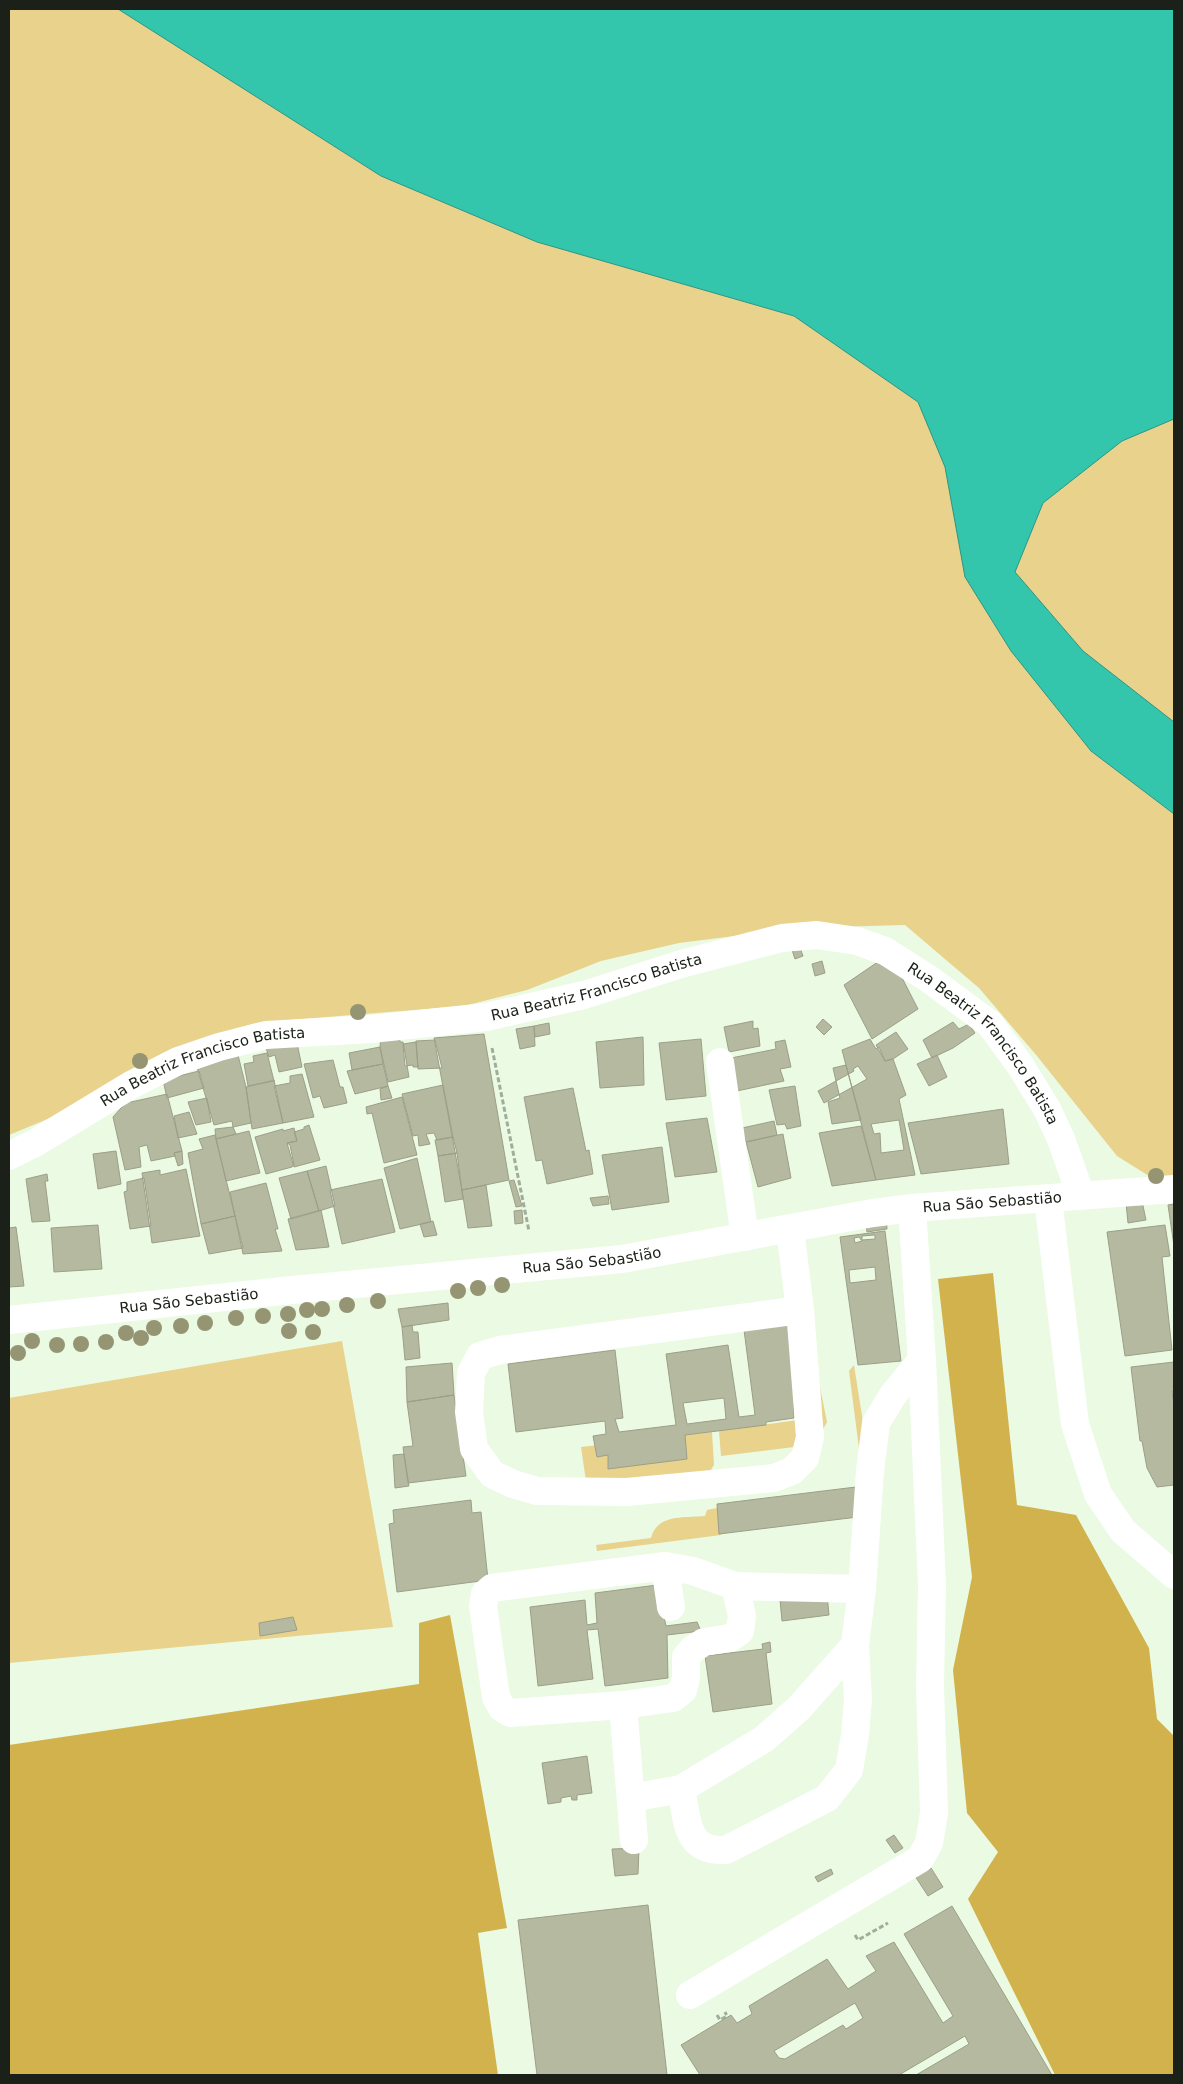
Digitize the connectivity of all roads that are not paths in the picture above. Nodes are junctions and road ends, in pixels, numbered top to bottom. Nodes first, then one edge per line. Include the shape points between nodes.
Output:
1 (720, 1062) dead end
2 (9, 1156) edge
3 (1174, 1189) edge
4 (1081, 1196) junction
5 (1048, 1199) junction
6 (912, 1208) junction
7 (790, 1229) junction
8 (745, 1237) junction
9 (800, 1310) junction
10 (9, 1320) edge
11 (922, 1360) junction
12 (665, 1566) junction
13 (1174, 1575) edge
14 (735, 1586) junction
15 (862, 1588) junction
16 (671, 1607) dead end
17 (855, 1645) junction
18 (623, 1705) junction
19 (681, 1789) junction
20 (631, 1798) junction
21 (634, 1840) dead end
22 (690, 1995) dead end

1 - 8 street
2 - 4 street, Rua Beatriz Francisco Batista via 131,1085 178,1061 219,1047 266,1035 371,1030 486,1017 584,995 681,964 782,938 817,935 858,940 885,951 990,1024 1047,1109
3 - 4 street, Rua São Sebastião
4 - 5 street, Rua São Sebastião
5 - 6 street, Rua São Sebastião
5 - 13 street via 1075,1424 1089,1468 1098,1494 1123,1531
6 - 7 street, Rua São Sebastião
6 - 11 street
7 - 8 street, Rua São Sebastião
7 - 9 street
8 - 10 street, Rua São Sebastião via 622,1259
9 - 9 street via 810,1437 804,1458 792,1471 774,1478 627,1492 537,1491 492,1474 474,1449 470,1412 471,1373 480,1356 500,1350
11 - 15 street via 893,1395 876,1423
11 - 22 street via 932,1585 930,1686 934,1813 929,1842 920,1859
12 - 14 street via 693,1571
12 - 16 street
12 - 18 street via 492,1588 485,1594 496,1697 502,1708 510,1712
14 - 15 street
14 - 18 street via 742,1616 740,1631 730,1638 704,1642 692,1649 686,1657 683,1690 674,1698
15 - 17 street
17 - 19 street via 799,1708 764,1740
17 - 19 street via 858,1699 849,1770 827,1798 726,1850 712,1850 691,1836
18 - 20 street
19 - 20 street
20 - 21 street

